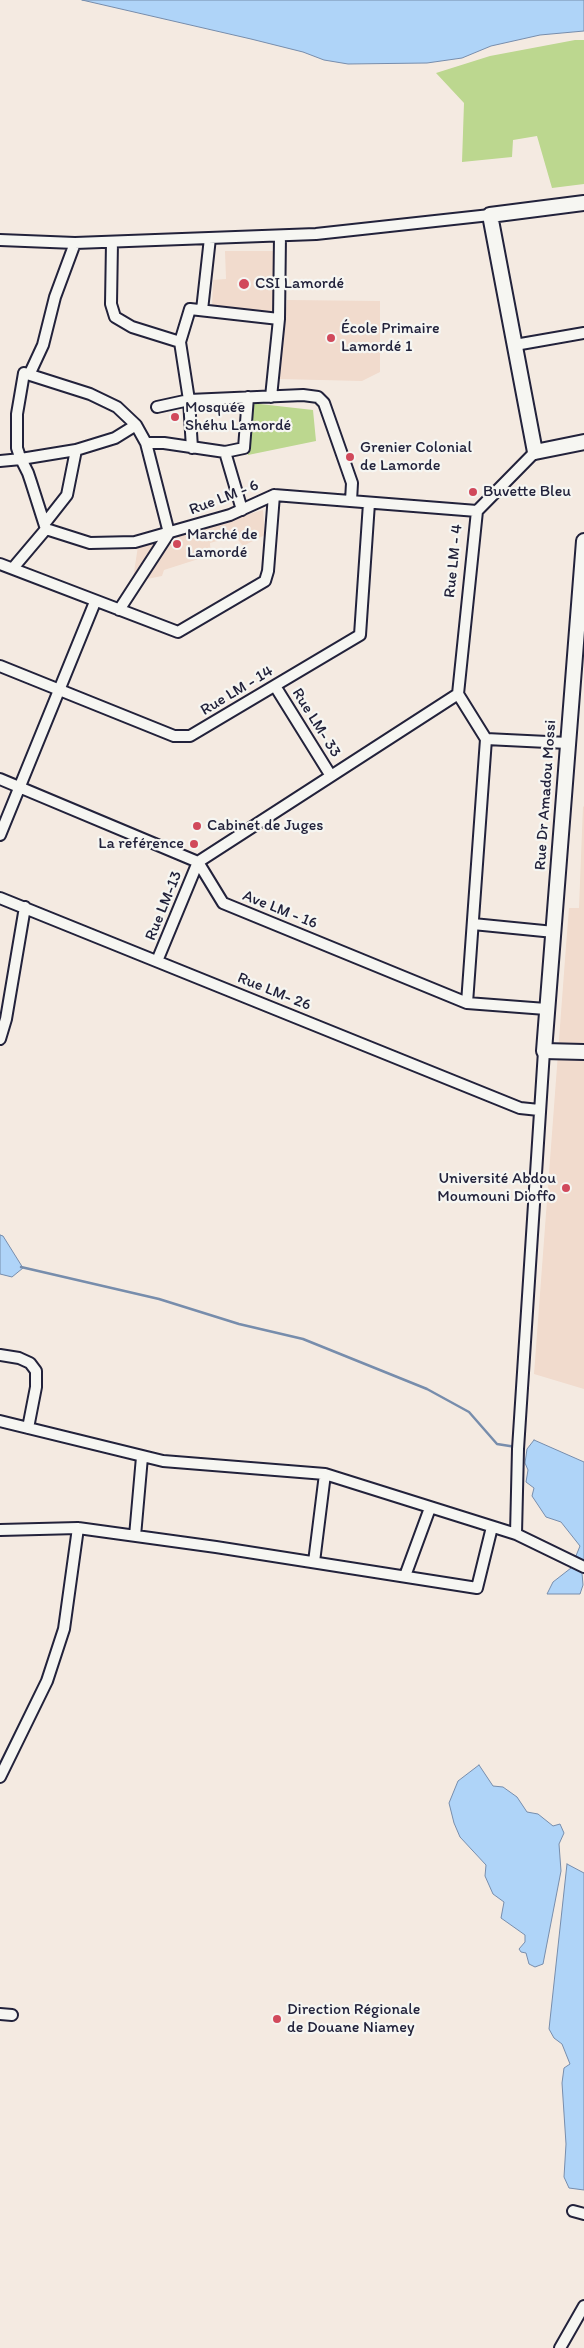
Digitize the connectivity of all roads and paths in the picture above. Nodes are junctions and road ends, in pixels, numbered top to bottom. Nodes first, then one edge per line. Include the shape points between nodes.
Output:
1 (584, 204) edge
2 (490, 215) junction
3 (280, 236) junction
4 (210, 238) junction
5 (0, 240) edge
6 (112, 242) junction
7 (75, 243) junction
8 (202, 310) junction
9 (279, 319) junction
10 (584, 333) edge
11 (180, 342) junction
12 (514, 345) junction
13 (30, 373) junction
14 (248, 397) junction
15 (270, 397) junction
16 (189, 400) junction
17 (157, 407) dead end
18 (136, 425) junction
19 (146, 442) junction
20 (584, 442) edge
21 (192, 448) junction
22 (76, 450) junction
23 (226, 452) junction
24 (535, 452) junction
25 (22, 459) junction
26 (1, 463) edge
27 (274, 495) junction
28 (351, 501) junction
29 (369, 502) junction
30 (242, 510) junction
31 (477, 511) junction
32 (45, 526) junction
33 (169, 533) junction
34 (584, 541) edge
35 (0, 564) edge
36 (12, 568) junction
37 (96, 602) junction
38 (119, 610) junction
39 (0, 666) edge
40 (275, 686) junction
41 (59, 690) junction
42 (458, 694) junction
43 (486, 739) junction
44 (568, 743) junction
45 (331, 776) junction
46 (0, 779) edge
47 (20, 788) junction
48 (0, 835) edge
49 (198, 862) junction
50 (0, 898) edge
51 (25, 907) junction
52 (473, 924) junction
53 (554, 932) junction
54 (157, 961) junction
55 (467, 1003) junction
56 (546, 1009) junction
57 (0, 1039) edge
58 (544, 1051) junction
59 (584, 1052) edge
60 (538, 1110) junction
61 (0, 1355) edge
62 (0, 1421) edge
63 (28, 1428) junction
64 (142, 1457) junction
65 (325, 1474) junction
66 (430, 1508) junction
67 (492, 1527) junction
68 (78, 1528) junction
69 (0, 1530) edge
70 (516, 1534) junction
71 (135, 1536) junction
72 (314, 1562) junction
73 (584, 1567) edge
74 (405, 1576) junction
75 (0, 1778) edge
76 (0, 2014) edge
77 (12, 2015) dead end
78 (573, 2212) dead end
79 (584, 2214) edge
80 (584, 2306) edge
81 (560, 2348) edge

1 - 2 street
2 - 3 street
2 - 12 street
3 - 4 street
3 - 9 street
4 - 6 street
4 - 8 street
5 - 7 street
6 - 7 street
6 - 11 street via 111,304 115,317 132,327
7 - 13 street via 55,297 43,345
8 - 9 street
8 - 11 street via 190,309
9 - 15 street
10 - 12 street
11 - 16 street
12 - 24 street
13 - 18 street via 97,397 117,408
13 - 25 street via 23,374 16,414 17,448
14 - 15 street
14 - 16 street
14 - 23 street via 244,448
15 - 28 street via 303,395 321,399 352,483
16 - 17 street
16 - 21 street
18 - 19 street
18 - 22 street via 115,438
19 - 21 street
19 - 33 street
20 - 24 street
21 - 23 street
22 - 25 street
22 - 32 street via 67,495
23 - 30 street
24 - 31 street, Rue LM - 4
25 - 26 street
25 - 32 street
27 - 28 street, Rue LM - 6
27 - 30 street, Rue LM - 6
27 - 38 street via 265,581 178,632
28 - 29 street, Rue LM - 6
29 - 31 street, Rue LM - 6
29 - 40 street, Rue LM - 14 via 360,635
30 - 33 street, Rue LM - 6
31 - 42 street, Rue LM - 4
32 - 33 street, Rue LM - 6 via 90,543 135,542
32 - 36 street
33 - 38 street
34 - 44 street, Rue Dr Amadou Mossi
35 - 36 street
36 - 37 street
37 - 38 street
37 - 41 street
39 - 41 street, Rue LM - 14
40 - 41 street, Rue LM - 14 via 186,737 174,736
40 - 45 street, Rue LM- 33
41 - 47 street
42 - 43 street
42 - 45 street
43 - 44 street
43 - 52 street
44 - 53 street, Rue Dr Amadou Mossi
45 - 49 street
46 - 47 street
47 - 48 street
47 - 49 street
49 - 54 street, Rue LM-13
49 - 55 street, Ave LM - 16 via 223,903
50 - 51 street, Rue LM- 26
51 - 54 street, Rue LM- 26
51 - 57 street
52 - 53 street
52 - 55 street
53 - 56 street, Rue Dr Amadou Mossi
54 - 60 street, Rue LM- 26 via 520,1108
55 - 56 street, Ave LM - 16
56 - 58 street, Rue Dr Amadou Mossi
58 - 59 street
58 - 60 street
60 - 70 street via 518,1444
61 - 63 street via 30,1363 36,1372
62 - 63 street
63 - 64 street
64 - 65 street
64 - 71 street
65 - 66 street
65 - 72 street
66 - 67 street
66 - 74 street
67 - 70 street
67 - 74 street via 476,1588
68 - 69 street
68 - 71 street
68 - 75 street via 64,1630 47,1681
70 - 73 street
71 - 72 street
72 - 74 street
76 - 77 street
78 - 79 street
80 - 81 street

